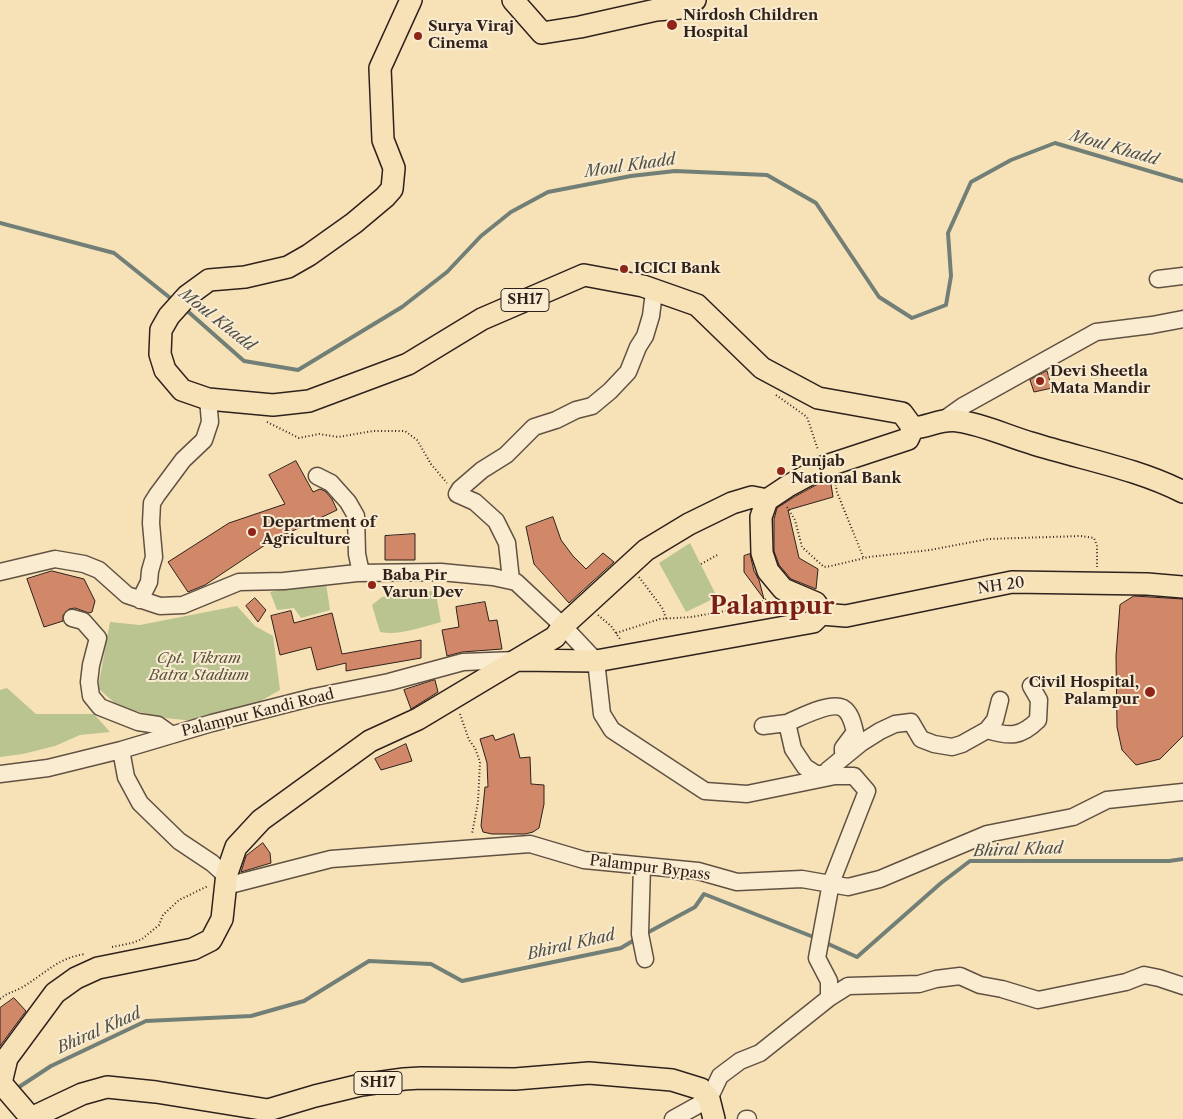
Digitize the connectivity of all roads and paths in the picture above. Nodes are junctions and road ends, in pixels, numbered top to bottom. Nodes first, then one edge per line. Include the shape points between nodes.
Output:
1 (411, 0) edge
2 (514, 0) edge
3 (695, 0) edge
4 (1183, 276) edge
5 (1158, 279) dead end
6 (660, 292) junction
7 (1183, 319) edge
8 (775, 395) dead end
9 (208, 399) junction
10 (942, 420) junction
11 (266, 421) dead end
12 (913, 428) junction
13 (827, 466) junction
14 (317, 476) dead end
15 (1183, 492) edge
16 (457, 494) junction
17 (776, 501) junction
18 (719, 554) dead end
19 (864, 559) junction
20 (701, 564) dead end
21 (624, 570) junction
22 (0, 572) edge
23 (1097, 572) dead end
24 (361, 573) junction
25 (511, 580) junction
26 (1183, 587) edge
27 (772, 597) dead end
28 (140, 600) junction
29 (596, 613) dead end
30 (821, 614) junction
31 (72, 618) dead end
32 (666, 619) junction
33 (563, 626) junction
34 (616, 633) junction
35 (621, 640) dead end
36 (517, 660) junction
37 (596, 661) junction
38 (1031, 686) dead end
39 (454, 698) junction
40 (1000, 700) dead end
41 (787, 723) junction
42 (763, 726) dead end
43 (988, 730) junction
44 (172, 735) junction
45 (121, 750) junction
46 (842, 758) junction
47 (0, 774) edge
48 (825, 776) junction
49 (1183, 792) edge
50 (469, 848) junction
51 (642, 866) junction
52 (226, 880) junction
53 (831, 883) junction
54 (112, 947) dead end
55 (85, 954) dead end
56 (645, 959) dead end
57 (1183, 986) edge
58 (829, 998) junction
59 (0, 999) edge
60 (1, 1083) edge
61 (709, 1098) junction
62 (250, 1113) edge
63 (30, 1118) edge
64 (673, 1119) edge
65 (714, 1119) edge

1 - 9 main road, SH17 via 380,68 383,140 394,168 392,189 354,223 288,267 245,277 209,280 187,296 161,330 160,354 164,370 182,390
2 - 3 main road via 542,33 580,28 656,10 682,8
4 - 5 street
6 - 9 main road, SH17 via 584,275 482,319 408,364 309,401 273,405
6 - 12 main road, SH17 via 697,305 762,368 818,398 902,413
6 - 16 street via 653,300 645,336 628,372 610,391 592,406 534,427 506,455 482,470
7 - 10 street via 1096,332
8 - 13 path via 807,417
9 - 28 street via 210,422 204,440 183,460 152,504 154,557 149,582
10 - 12 main road
10 - 15 main road via 970,423 1142,475
11 - 16 path via 299,438 319,434 338,437 405,431 417,440 431,464
12 - 13 main road via 908,439
13 - 17 main road via 788,486
13 - 19 path
14 - 24 street via 331,483 356,516
16 - 25 street via 475,502 496,521 507,543
17 - 19 path via 795,520 802,547 824,566
17 - 21 main road, SH17 via 752,497 732,503 646,550
17 - 30 main road via 761,517 762,553 768,571 784,589 816,603
18 - 20 path
19 - 23 path via 988,539 1082,536 1094,538 1098,546
21 - 32 path via 638,577 663,609
21 - 33 main road, SH17
22 - 28 street via 55,559 84,564 99,570 127,595
24 - 25 street via 441,572
24 - 28 street via 238,582 183,605 160,606
25 - 33 street
26 - 30 main road, NH 20 via 1012,582 846,616
27 - 32 path via 754,606
29 - 34 path
30 - 37 main road via 813,622
31 - 44 street via 83,621 98,638 89,682 91,696 100,707 138,722 158,725
32 - 34 path
33 - 36 main road, SH17 via 556,637
33 - 37 street
34 - 35 path
36 - 37 main road
36 - 39 main road, SH17
36 - 44 street, Palampur Kandi Road via 463,662
37 - 48 street via 602,714 612,730 705,792 748,794
38 - 43 street via 1039,700 1038,720 1023,733
39 - 50 path via 480,762 478,802
39 - 52 main road, SH17 via 370,741 261,820 236,847
40 - 43 street via 995,720
41 - 42 street
41 - 46 street via 834,706 843,708 851,718 855,732 843,748
41 - 48 street via 793,749 805,767
43 - 46 street via 952,746 921,739 911,722 895,724 861,742
44 - 45 street, Palampur Kandi Road
45 - 47 street, Palampur Kandi Road via 48,768
45 - 52 street via 126,777 140,803 178,841 212,862
46 - 48 street
48 - 53 street via 854,776 866,791
49 - 53 street, Palampur Bypass via 1107,800 1073,817 988,834 880,878 848,887
50 - 51 street, Palampur Bypass via 530,844 584,860
50 - 52 street, Palampur Bypass via 331,859
51 - 53 street, Palampur Bypass via 698,871 738,882 802,879
51 - 56 street via 640,934
52 - 54 path via 179,900 142,939
52 - 60 main road, SH17 via 222,919 211,940 193,949 98,968 76,978 55,993 7,1058
53 - 58 street via 818,958 830,981
55 - 59 path via 64,959
57 - 58 street via 1144,975 1126,982 1038,1000 980,985 960,976 919,984 848,986
58 - 61 street via 760,1053 740,1061 720,1076
60 - 63 main road, SH17
61 - 62 main road, SH17 via 701,1089 672,1080 589,1073 515,1078 421,1078 361,1085
61 - 64 street
61 - 65 main road
62 - 63 main road, SH17 via 156,1092 107,1087 82,1094

